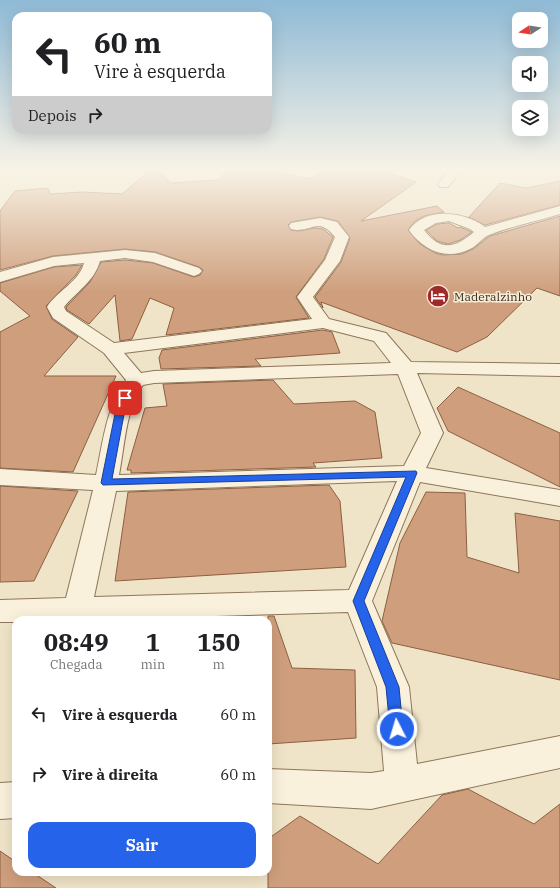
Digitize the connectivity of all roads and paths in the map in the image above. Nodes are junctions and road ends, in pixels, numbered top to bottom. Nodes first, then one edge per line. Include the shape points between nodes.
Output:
1 (560, 210) edge
2 (296, 226) dead end
3 (483, 232) dead end
4 (93, 258) junction
5 (194, 271) dead end
6 (0, 277) edge
7 (323, 323) junction
8 (111, 349) junction
9 (405, 367) junction
10 (560, 370) edge
11 (136, 380) junction
12 (412, 473) junction
13 (0, 477) edge
14 (106, 483) junction
15 (560, 498) edge
16 (358, 601) junction
17 (77, 608) junction
18 (0, 611) edge
19 (560, 752) edge
20 (402, 785) junction
21 (272, 786) edge
22 (12, 800) edge
23 (0, 801) edge

1 - 3 street
2 - 7 street via 320,222 332,225 342,237 332,261 305,298
4 - 5 street via 124,254 155,258
4 - 6 street via 53,262
4 - 8 street via 84,280 55,306 60,314
7 - 8 street
7 - 9 street via 380,337
8 - 11 street
9 - 10 street
9 - 11 street via 154,377
9 - 12 street via 432,433
11 - 14 street via 129,388 121,409
12 - 14 street
12 - 15 street
12 - 16 street
13 - 14 street
14 - 17 street
16 - 17 street
16 - 20 street via 393,687
17 - 18 street
19 - 20 street
20 - 21 street via 371,791
22 - 23 street

